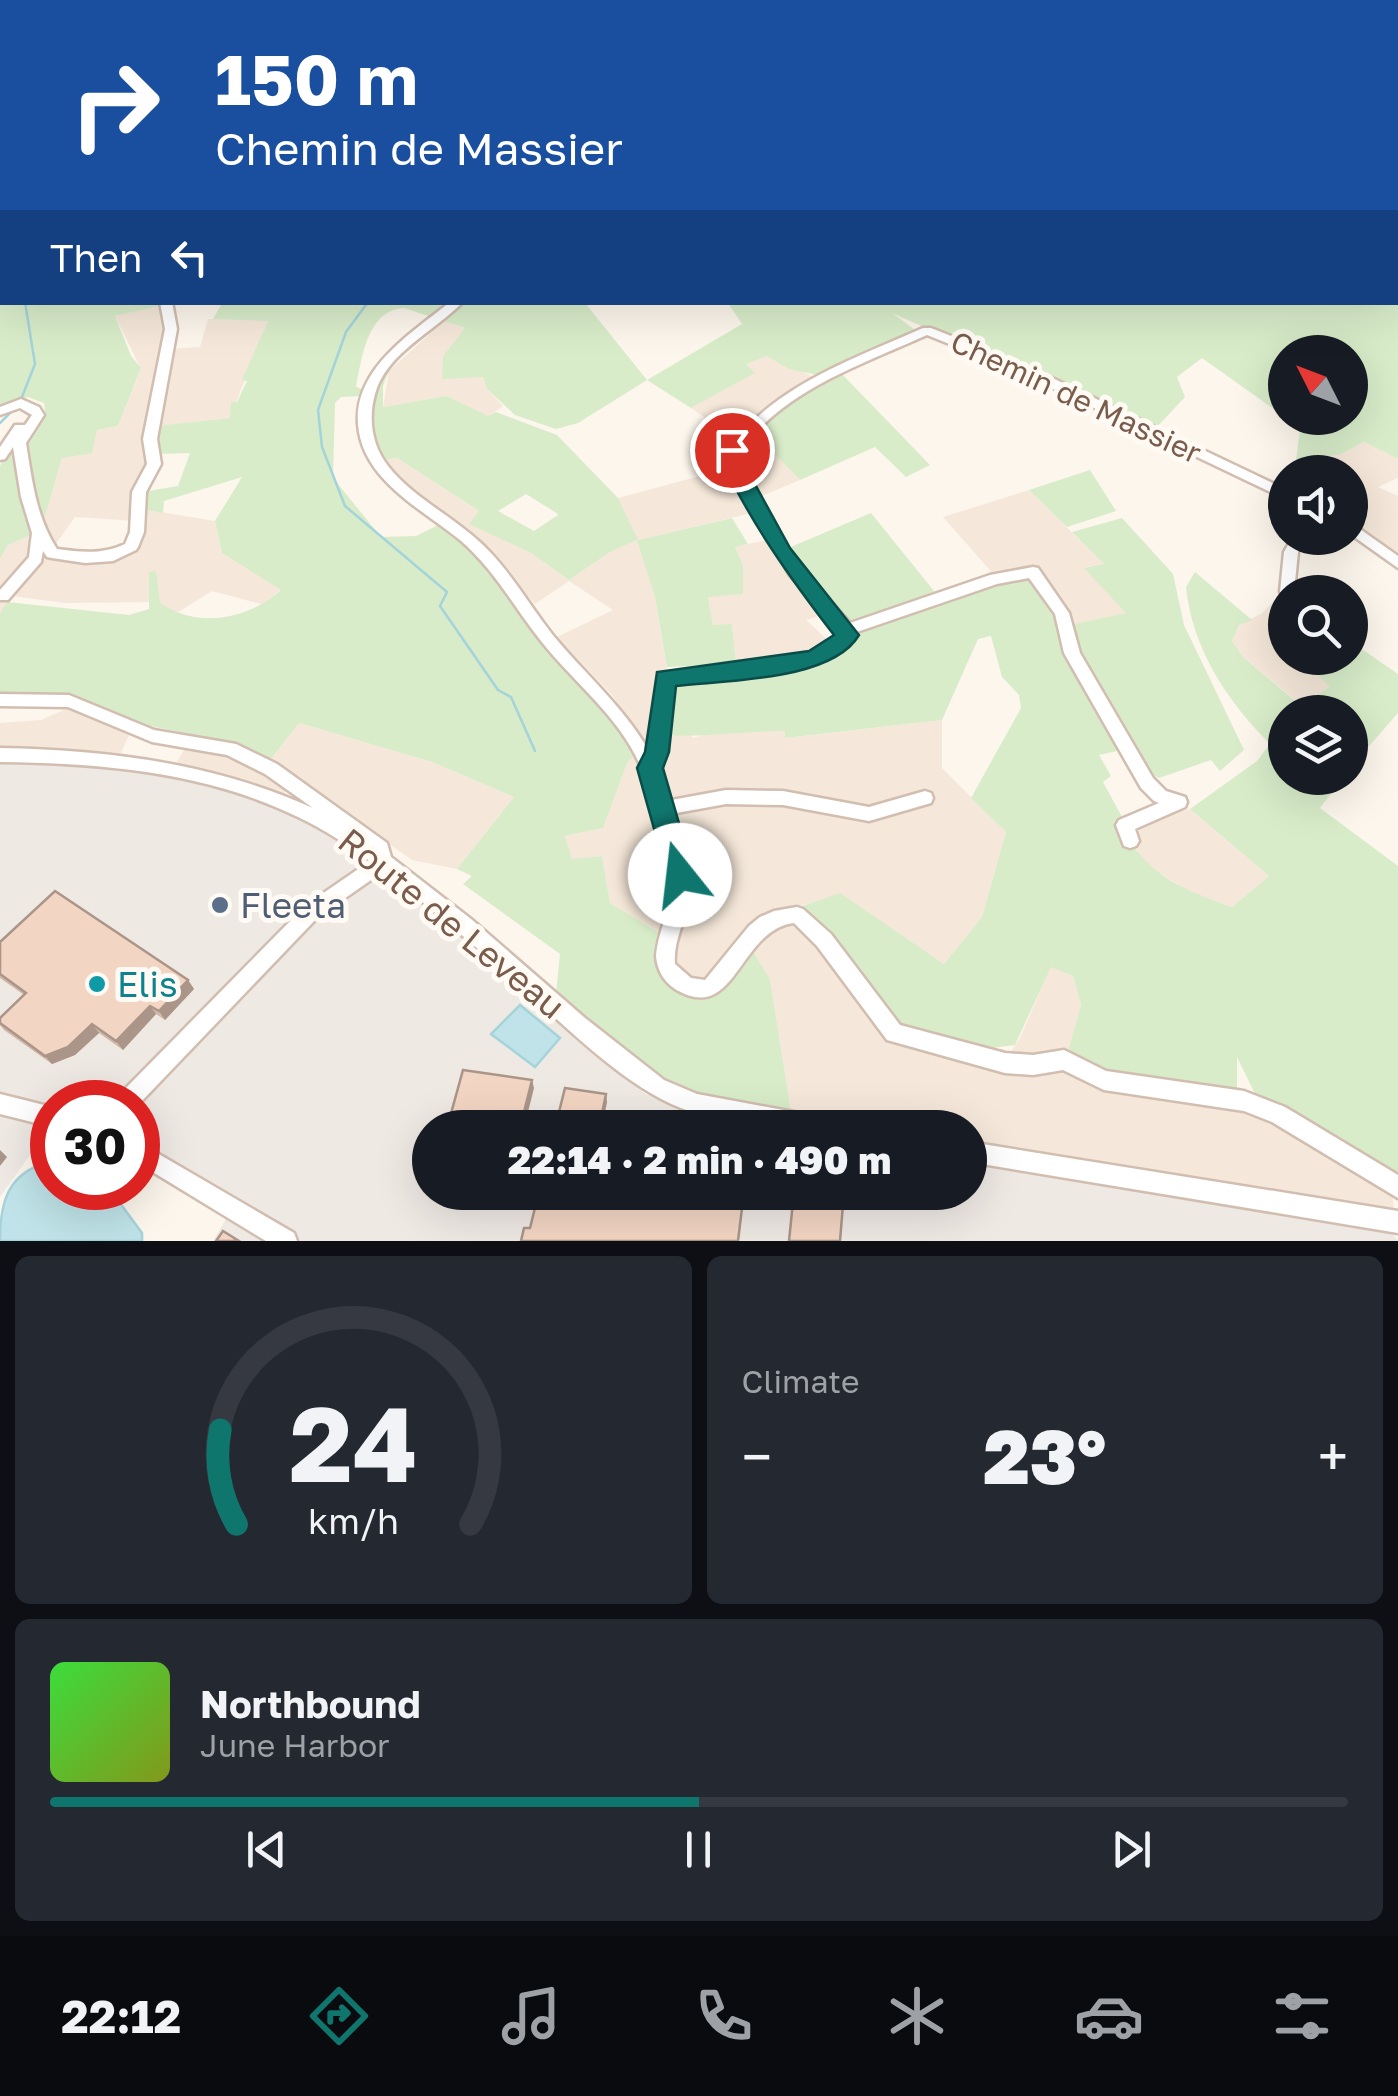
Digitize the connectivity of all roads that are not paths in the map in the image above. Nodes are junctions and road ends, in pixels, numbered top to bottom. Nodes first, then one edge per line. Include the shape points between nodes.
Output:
1 (167, 305) edge
2 (455, 305) edge
3 (11, 406) edge
4 (35, 410) junction
5 (0, 456) edge
6 (1268, 486) edge
7 (40, 534) junction
8 (1368, 541) edge
9 (1398, 563) edge
10 (3, 596) dead end
11 (846, 630) junction
12 (0, 700) edge
13 (0, 755) edge
14 (650, 768) junction
15 (926, 798) dead end
16 (660, 809) junction
17 (1130, 841) dead end
18 (383, 862) junction
19 (147, 1080) edge
20 (0, 1104) edge
21 (729, 1110) edge
22 (30, 1111) edge
23 (987, 1155) edge
24 (160, 1165) edge
25 (1398, 1187) edge
26 (1398, 1222) edge
27 (286, 1241) edge

1 - 7 street via 171,329 150,439 154,464 139,492 134,542 113,556 63,557
2 - 14 street via 377,375 367,398 370,443 406,494 482,552 557,650 620,716
3 - 4 street
4 - 5 street
4 - 7 street via 38,416 19,443
6 - 11 street, Chemin de Massier via 926,331 809,386 770,413 730,457 788,561
7 - 10 street via 34,538 36,558
8 - 9 street
11 - 14 street via 844,641 813,659 668,676
11 - 17 street via 1033,572 1062,613 1072,653 1147,782 1178,802 1125,825
12 - 18 street via 81,704 152,736 249,756 377,843
13 - 18 street, Route de Leveau via 130,763 230,784 314,818
14 - 16 street
15 - 16 street via 869,814 782,798 726,797
16 - 25 street via 680,875 666,962 683,984 710,988 753,932 797,915 813,926 894,1034 1004,1063 1064,1060 1104,1080 1244,1101 1278,1114
18 - 19 street via 312,911
18 - 21 street, Route de Leveau via 657,1087
20 - 22 street
23 - 26 street
24 - 27 street

